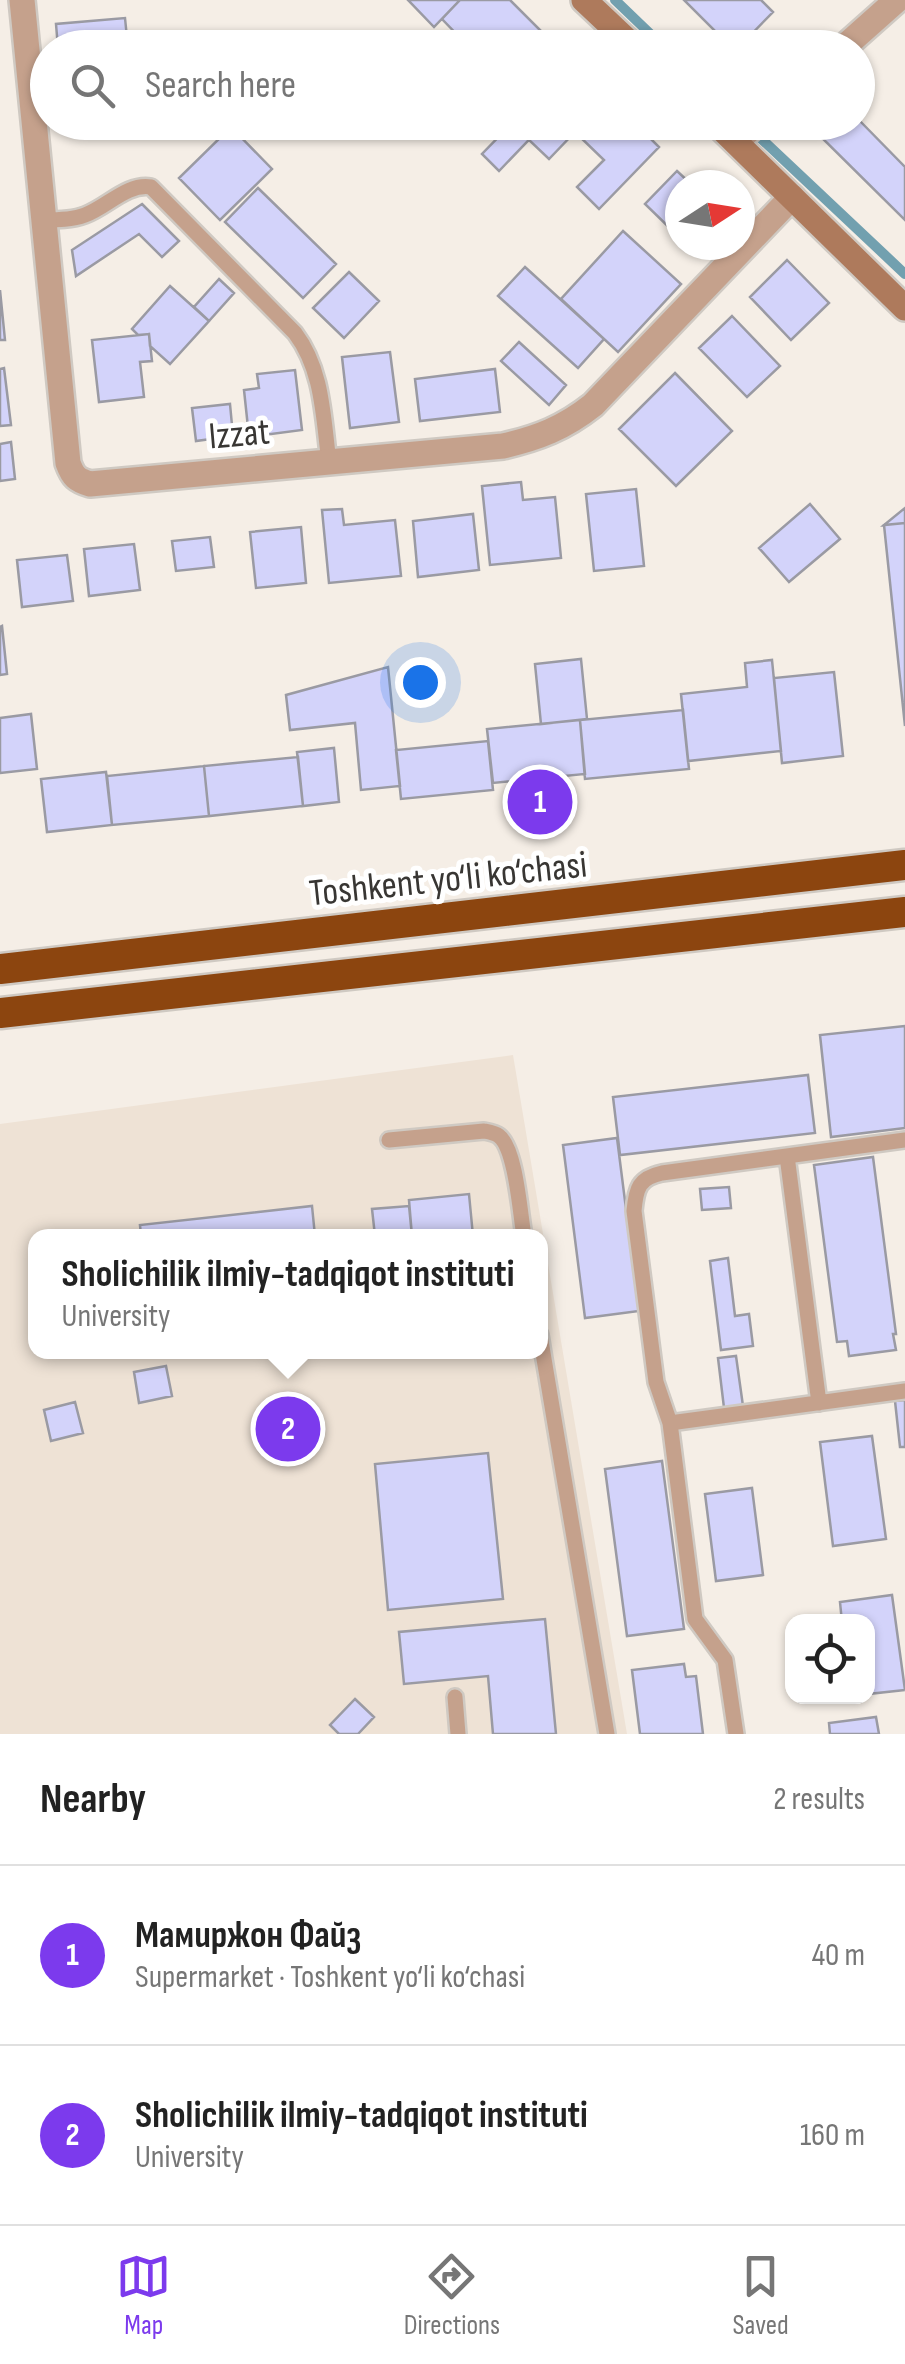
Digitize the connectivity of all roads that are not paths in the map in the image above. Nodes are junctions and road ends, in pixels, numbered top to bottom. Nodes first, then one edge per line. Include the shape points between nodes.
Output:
1 (22, 0) edge
2 (584, 0) edge
3 (897, 0) edge
4 (616, 30) edge
5 (863, 30) edge
6 (30, 80) edge
7 (36, 140) edge
8 (736, 142) edge
9 (792, 197) junction
10 (44, 220) junction
11 (905, 308) edge
12 (329, 462) junction
13 (905, 865) edge
14 (905, 912) edge
15 (0, 968) edge
16 (0, 1014) edge
17 (389, 1140) dead end
18 (905, 1140) edge
19 (787, 1156) junction
20 (523, 1229) edge
21 (544, 1359) edge
22 (905, 1391) edge
23 (819, 1402) junction
24 (670, 1423) junction
25 (455, 1697) dead end
26 (458, 1734) edge
27 (607, 1734) edge
28 (736, 1734) edge

1 - 6 street, Izzat
2 - 4 street
3 - 5 street
7 - 10 street, Izzat
8 - 9 street
9 - 11 street
9 - 12 street, Izzat via 569,424 502,446
10 - 12 lane via 82,216 131,189 151,187 309,352
10 - 12 street, Izzat via 72,476 90,484
13 - 15 highway, Toshkent yo‘li ko‘chasi
14 - 16 highway
17 - 20 lane via 497,1134 512,1162
18 - 19 lane
19 - 23 lane
19 - 24 lane via 662,1172 646,1176 636,1190 656,1382
21 - 27 lane
22 - 23 lane
23 - 24 lane
24 - 28 lane via 695,1620 725,1660
25 - 26 lane

